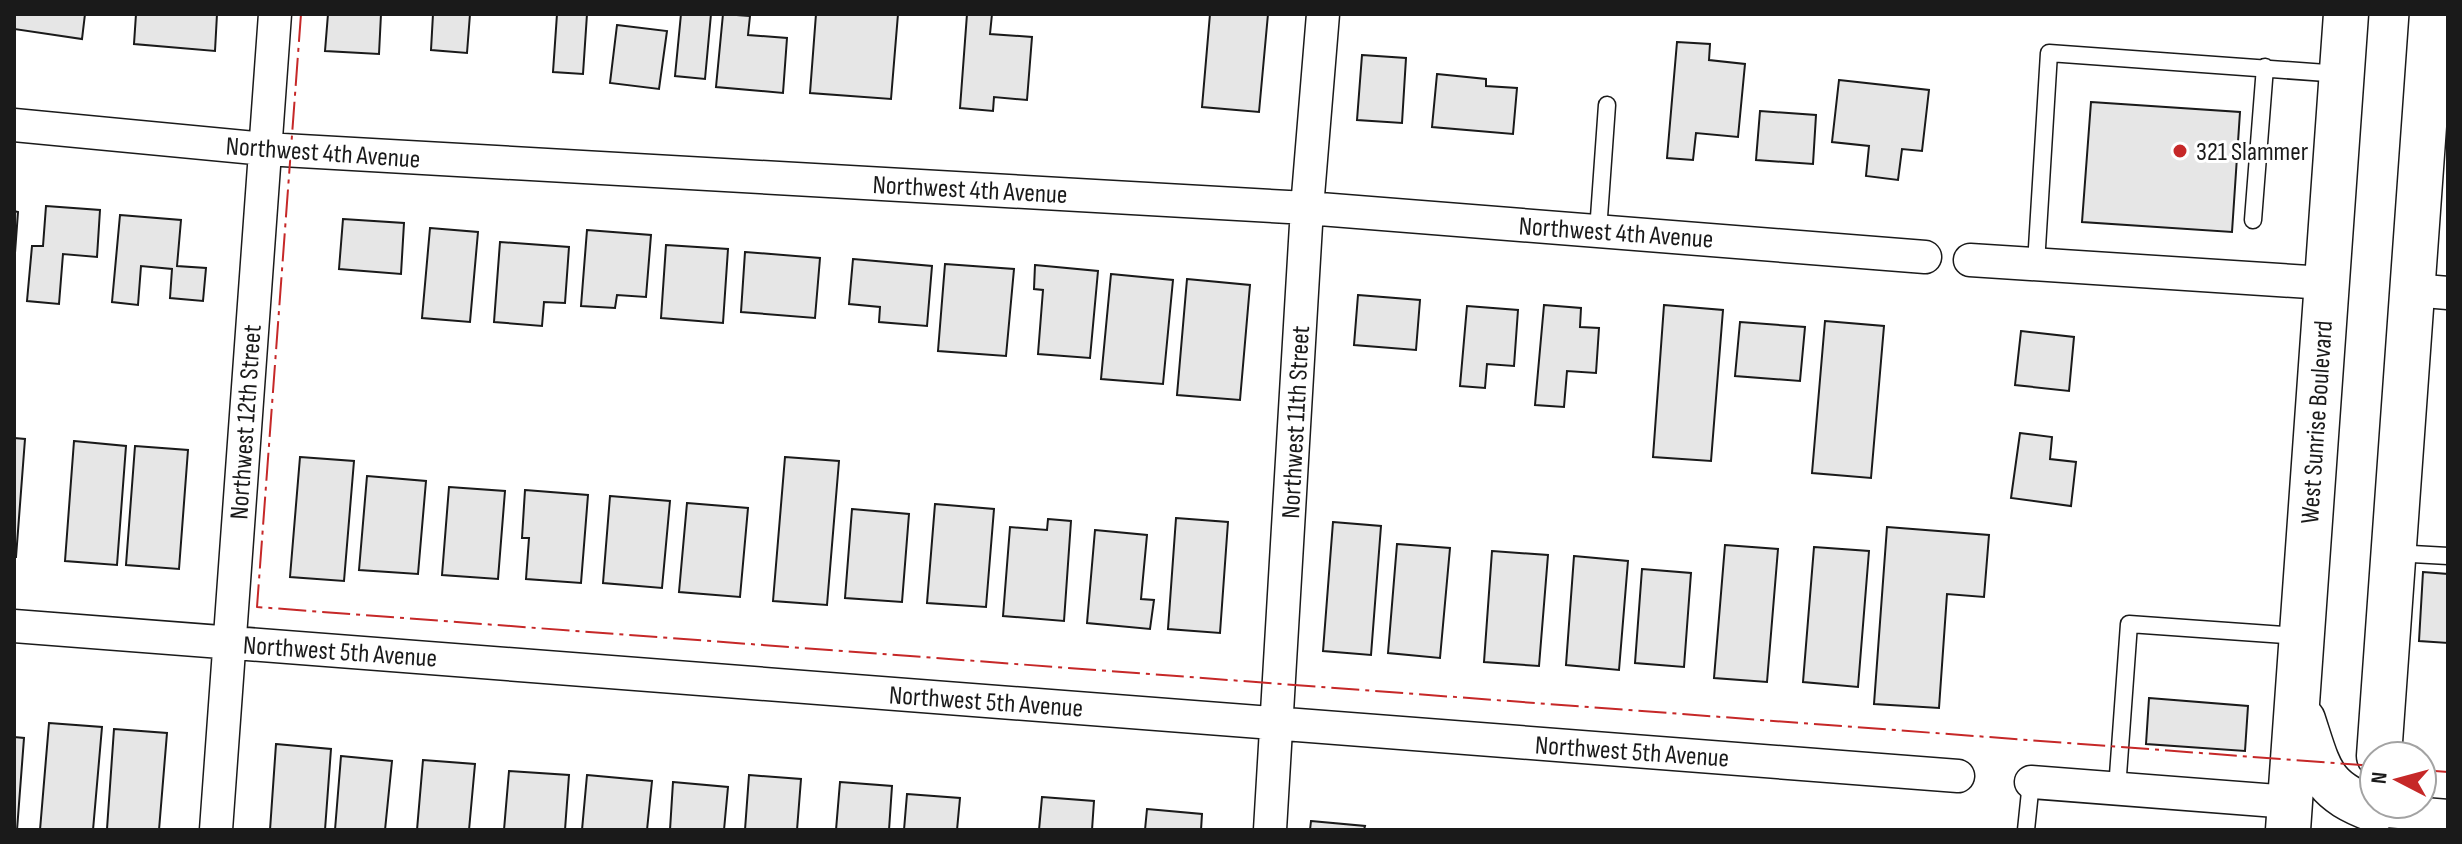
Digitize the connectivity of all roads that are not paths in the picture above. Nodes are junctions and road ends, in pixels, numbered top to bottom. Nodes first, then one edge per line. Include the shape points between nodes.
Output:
1 (275, 14) edge
2 (1323, 14) edge
3 (2346, 14) edge
4 (2436, 43) edge
5 (2265, 67) junction
6 (2341, 74) junction
7 (1607, 105) dead end
8 (14, 125) edge
9 (265, 149) junction
10 (1307, 208) junction
11 (2253, 220) dead end
12 (1598, 231) junction
13 (1925, 257) dead end
14 (1970, 260) dead end
15 (2036, 264) junction
16 (2325, 283) junction
17 (2430, 291) edge
18 (2394, 553) junction
19 (2448, 556) edge
20 (14, 626) edge
21 (2302, 636) junction
22 (229, 643) junction
23 (2297, 703) junction
24 (1277, 723) junction
25 (2380, 740) edge
26 (1958, 776) dead end
27 (2031, 782) joint
28 (2117, 789) junction
29 (2358, 806) edge
30 (2289, 816) edge
31 (216, 830) edge
32 (1270, 830) edge
33 (2026, 830) edge

1 - 9 street, Northwest 12th Street
2 - 10 street, Northwest 11th Street
3 - 6 main road, West Sunrise Boulevard
4 - 17 main road
5 - 6 lane
5 - 11 lane
5 - 15 lane via 2049,53
6 - 16 main road, West Sunrise Boulevard
7 - 12 lane
8 - 9 street, Northwest 4th Avenue
9 - 10 street, Northwest 4th Avenue
9 - 22 street, Northwest 12th Street
10 - 12 street, Northwest 4th Avenue
10 - 24 street, Northwest 11th Street
12 - 13 street, Northwest 4th Avenue
14 - 15 street
15 - 16 street
16 - 21 main road, West Sunrise Boulevard
17 - 18 main road
18 - 19 lane
18 - 25 main road
20 - 22 street, Northwest 5th Avenue
21 - 23 main road, West Sunrise Boulevard
21 - 28 lane via 2129,624
22 - 24 street, Northwest 5th Avenue
22 - 31 street, Northwest 12th Street
23 - 29 main road via 2320,770 2338,795
23 - 30 main road, West Sunrise Boulevard
24 - 26 street, Northwest 5th Avenue
24 - 32 street, Northwest 11th Street
27 - 28 street
27 - 33 lane
28 - 30 street

